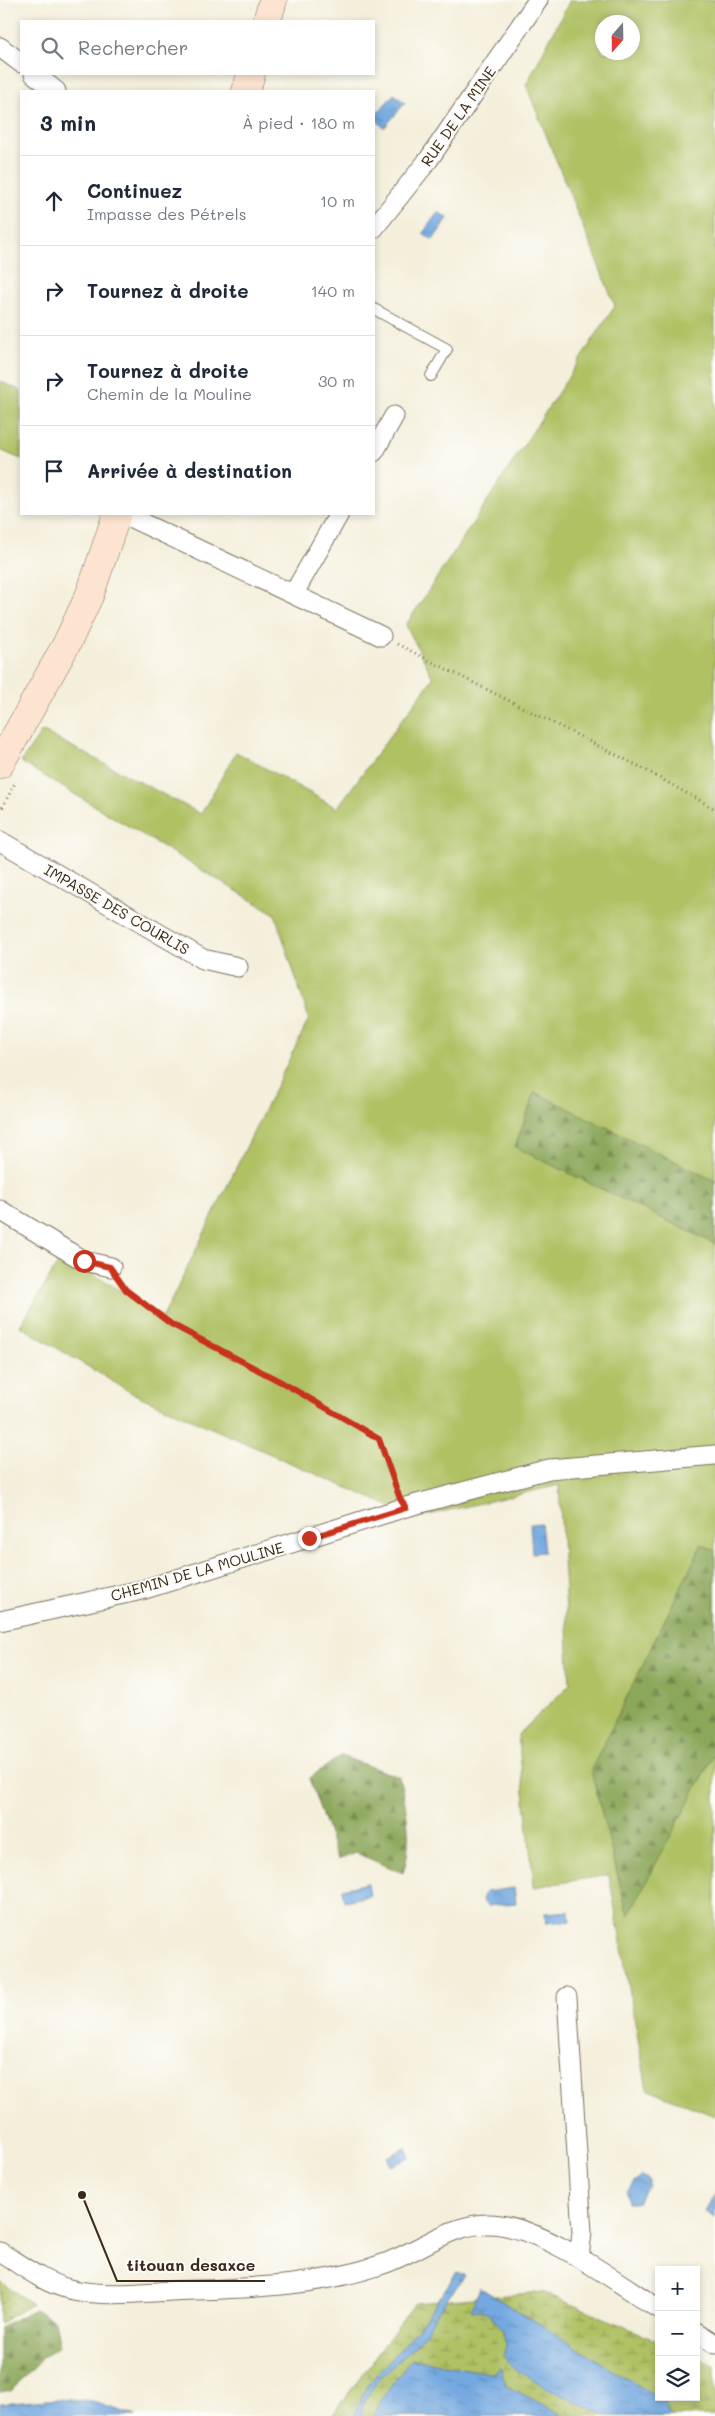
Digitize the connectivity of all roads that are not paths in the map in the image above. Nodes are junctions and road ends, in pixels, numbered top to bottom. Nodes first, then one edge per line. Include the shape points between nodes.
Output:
1 (273, 0) edge
2 (538, 0) edge
3 (267, 20) edge
4 (0, 47) edge
5 (20, 62) edge
6 (35, 75) edge
7 (251, 75) edge
8 (55, 90) edge
9 (246, 90) edge
10 (375, 227) edge
11 (375, 310) edge
12 (431, 376) dead end
13 (394, 416) dead end
14 (375, 450) edge
15 (117, 515) edge
16 (125, 515) edge
17 (338, 515) edge
18 (294, 593) junction
19 (381, 636) road end
20 (0, 764) edge
21 (0, 841) edge
22 (238, 967) dead end
23 (0, 1210) edge
24 (110, 1267) road end
25 (715, 1455) edge
26 (0, 1621) edge
27 (568, 1997) dead end
28 (0, 2252) edge
29 (579, 2258) junction
30 (655, 2306) edge
31 (700, 2335) edge
32 (715, 2344) edge

1 - 3 main road
2 - 10 street, RUE DE LA MINE via 429,159
4 - 5 street
6 - 8 street
7 - 9 main road
11 - 12 lane via 447,349
13 - 14 street
15 - 20 main road via 90,594 67,643
16 - 18 street
17 - 18 street
18 - 19 street
21 - 22 street, IMPASSE DES COURLIS via 203,959
23 - 24 street via 84,1261
25 - 26 street, CHEMIN DE LA MOULINE via 549,1469 406,1508 142,1590
27 - 29 street via 582,2232
28 - 29 street via 45,2280 88,2292 130,2293 303,2284 385,2264 442,2236 474,2225 507,2226 530,2233
29 - 30 street
31 - 32 street

